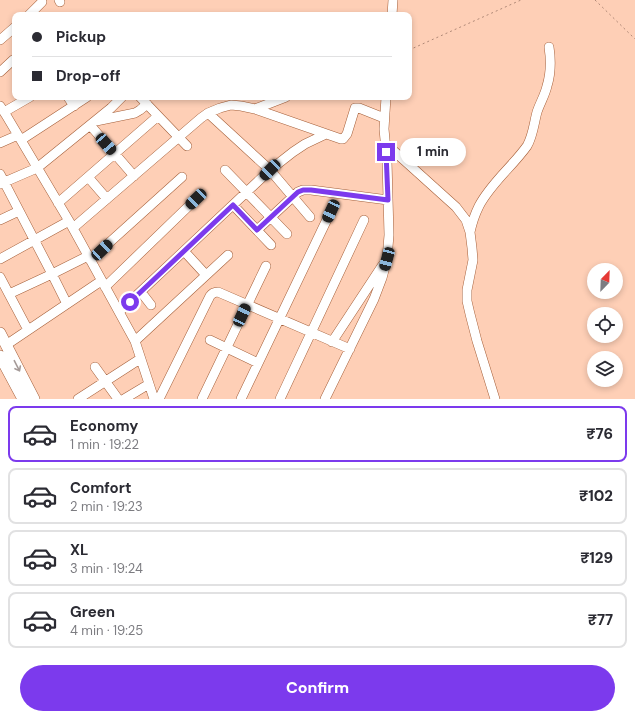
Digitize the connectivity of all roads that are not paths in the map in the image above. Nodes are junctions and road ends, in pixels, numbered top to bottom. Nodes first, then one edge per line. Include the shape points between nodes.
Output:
1 (393, 0) edge
2 (42, 2) dead end
3 (33, 12) edge
4 (392, 12) edge
5 (12, 30) edge
6 (0, 40) edge
7 (549, 47) dead end
8 (12, 61) edge
9 (0, 72) edge
10 (23, 100) edge
11 (70, 100) edge
12 (83, 100) edge
13 (119, 100) edge
14 (143, 100) edge
15 (278, 100) edge
16 (386, 100) edge
17 (230, 101) edge
18 (147, 104) junction
19 (74, 106) junction
20 (2, 109) edge
21 (255, 109) junction
22 (208, 113) junction
23 (158, 116) junction
24 (384, 118) junction
25 (92, 123) junction
26 (326, 134) junction
27 (178, 137) junction
28 (20, 138) junction
29 (0, 143) edge
30 (385, 143) junction
31 (186, 146) dead end
32 (115, 154) junction
33 (37, 168) junction
34 (226, 170) dead end
35 (270, 170) junction
36 (134, 176) junction
37 (88, 177) junction
38 (182, 177) dead end
39 (1, 180) edge
40 (248, 192) junction
41 (293, 196) junction
42 (106, 199) junction
43 (196, 199) dead end
44 (388, 200) junction
45 (58, 203) junction
46 (233, 205) junction
47 (19, 211) junction
48 (331, 211) dead end
49 (271, 217) junction
50 (310, 217) dead end
51 (0, 220) edge
52 (364, 220) dead end
53 (71, 225) junction
54 (257, 230) junction
55 (470, 232) junction
56 (287, 234) dead end
57 (34, 240) junction
58 (270, 245) dead end
59 (184, 251) junction
60 (228, 255) dead end
61 (89, 258) junction
62 (0, 259) edge
63 (387, 259) junction
64 (266, 266) dead end
65 (52, 274) junction
66 (206, 275) junction
67 (0, 277) edge
68 (103, 284) junction
69 (141, 292) junction
70 (9, 294) junction
71 (67, 304) junction
72 (151, 304) dead end
73 (247, 304) junction
74 (118, 312) junction
75 (279, 318) junction
76 (28, 330) junction
77 (0, 333) edge
78 (312, 333) junction
79 (210, 340) dead end
80 (135, 341) junction
81 (332, 342) junction
82 (6, 345) junction
83 (226, 348) junction
84 (350, 349) junction
85 (140, 359) junction
86 (1, 360) edge
87 (258, 363) junction
88 (95, 367) dead end
89 (106, 381) junction
90 (149, 384) junction
91 (19, 398) edge
92 (34, 399) edge
93 (78, 399) edge
94 (118, 399) edge
95 (124, 399) edge
96 (154, 399) edge
97 (159, 399) edge
98 (203, 399) edge
99 (241, 399) edge
100 (280, 399) edge
101 (325, 399) edge
102 (495, 399) edge

1 - 4 street
2 - 3 street
5 - 6 street
7 - 55 street via 551,58 547,87 530,140 484,198
8 - 9 street
10 - 20 street
11 - 19 street
12 - 19 street
13 - 25 street
14 - 18 street
15 - 21 street
16 - 24 street
17 - 21 street
17 - 22 street
18 - 23 street
18 - 25 street via 135,113
19 - 28 street
20 - 28 street
21 - 26 street
22 - 27 street
22 - 35 street
23 - 27 street
23 - 32 street
24 - 26 street via 355,108 343,139
24 - 30 street
25 - 32 street
25 - 33 street
26 - 35 street via 305,144
27 - 31 street
27 - 36 street
28 - 29 street
28 - 33 street
30 - 44 street
30 - 55 street via 456,207 466,220
32 - 36 street
32 - 37 street
33 - 39 street
33 - 45 street
34 - 40 street
35 - 40 street
35 - 41 street
36 - 42 street
37 - 42 street
37 - 45 street
38 - 61 street
39 - 47 street
40 - 46 street
40 - 49 street
41 - 44 street via 303,190 311,190
41 - 49 street
41 - 50 street
42 - 53 street
43 - 68 street
44 - 63 street
45 - 53 street
46 - 54 street
46 - 59 street
47 - 51 street
47 - 57 street
48 - 75 street
49 - 54 street
49 - 56 street
52 - 78 street
53 - 57 street
53 - 61 street
54 - 58 street
55 - 102 street via 473,260 467,301
57 - 62 street
57 - 65 street
59 - 66 street
59 - 69 street
60 - 66 street
61 - 65 street
61 - 68 street
63 - 81 street
63 - 84 street via 374,299
64 - 73 street
65 - 70 street
65 - 71 street
66 - 80 street
67 - 70 street
68 - 71 street
68 - 74 street
69 - 72 street
69 - 74 street
70 - 76 street
71 - 76 street
73 - 75 street
73 - 83 street
73 - 97 street via 218,292 212,293
74 - 80 street
75 - 78 street
75 - 87 street
76 - 82 street
77 - 82 main road
78 - 81 street
78 - 100 street
79 - 83 street
80 - 85 street
81 - 84 street
82 -> 92 main road
83 - 87 street
83 - 98 street
84 - 101 street
85 - 89 street
85 - 90 street
86 - 91 main road
87 - 99 street
88 - 89 street
89 - 93 street
89 - 94 street
90 - 95 street
90 - 96 street

